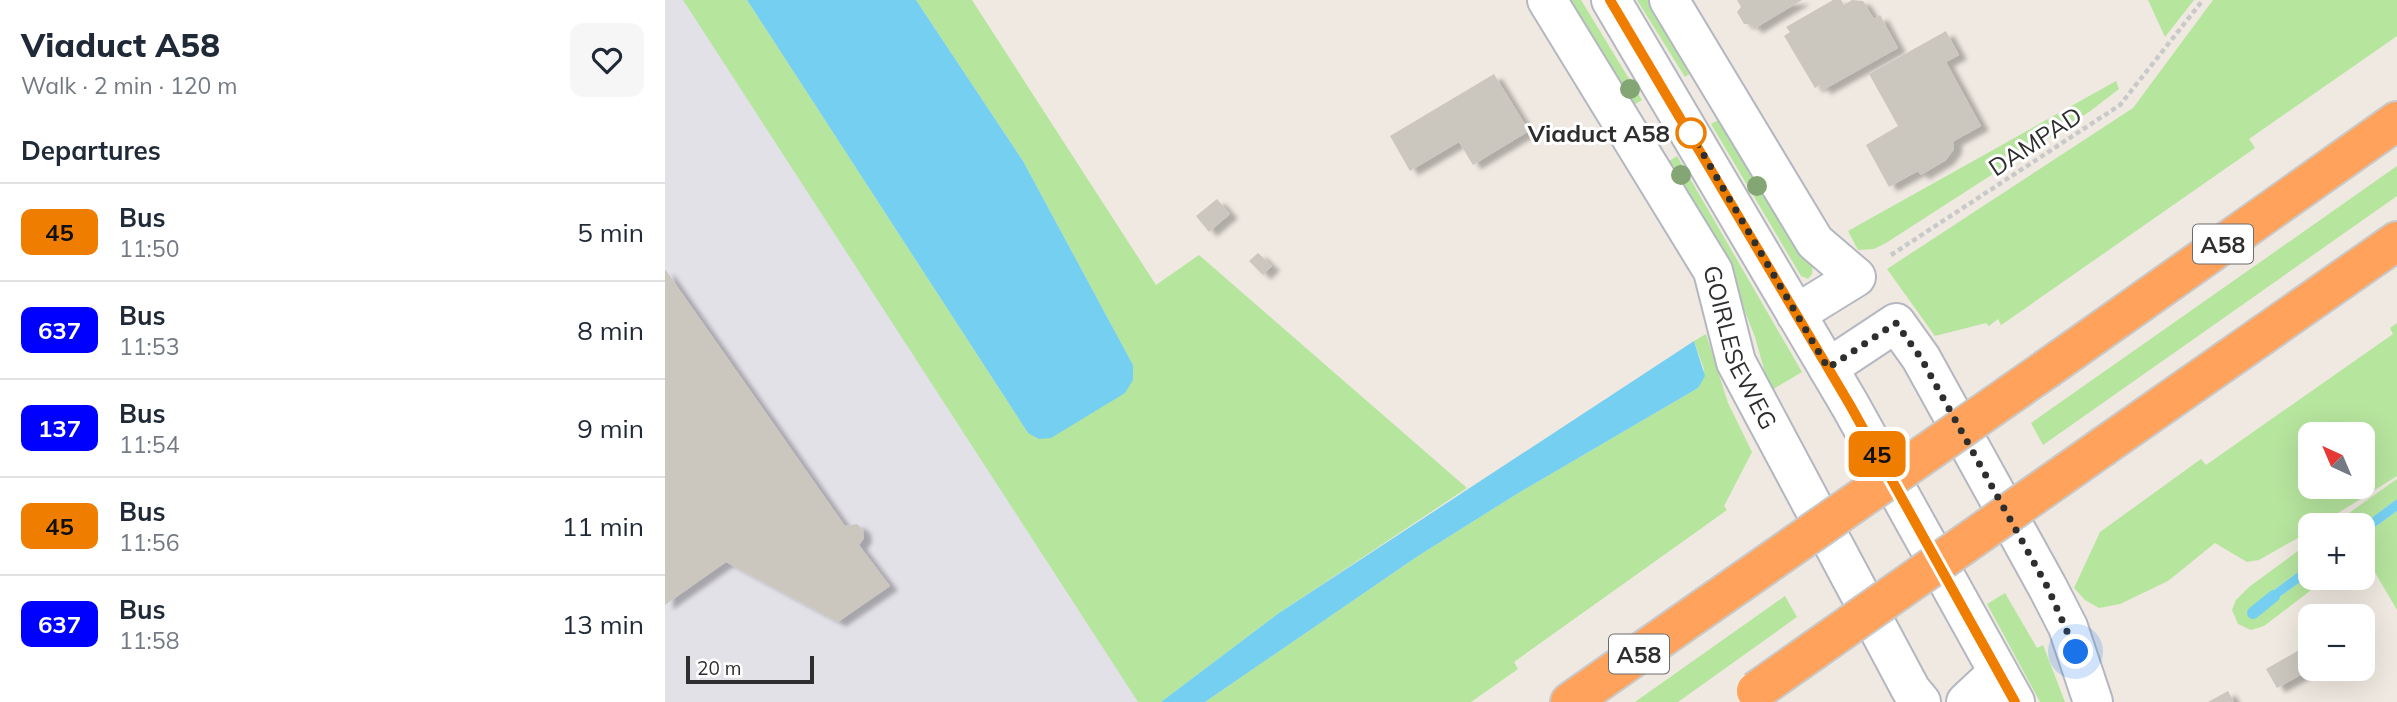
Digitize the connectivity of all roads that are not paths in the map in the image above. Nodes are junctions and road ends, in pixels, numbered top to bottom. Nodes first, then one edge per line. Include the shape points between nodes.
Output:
1 (1548, 0) edge
2 (1611, 0) edge
3 (1669, 0) edge
4 (2397, 121) edge
5 (2397, 241) edge
6 (1796, 314) junction
7 (1828, 368) junction
8 (2006, 687) edge
9 (1748, 697) edge
10 (1570, 702) edge
11 (1921, 702) edge
12 (1966, 702) edge
13 (2093, 702) edge

1 - 11 street, GOIRLESEWEG via 1713,271 1736,362
2 - 6 street
3 - 6 street via 1815,242 1856,277
4 - 10 highway, A58, bridge
5 - 9 highway, bridge
6 - 7 street
7 - 8 street
7 - 13 street via 1896,323 1921,358 2048,588 2068,627
8 - 12 street

